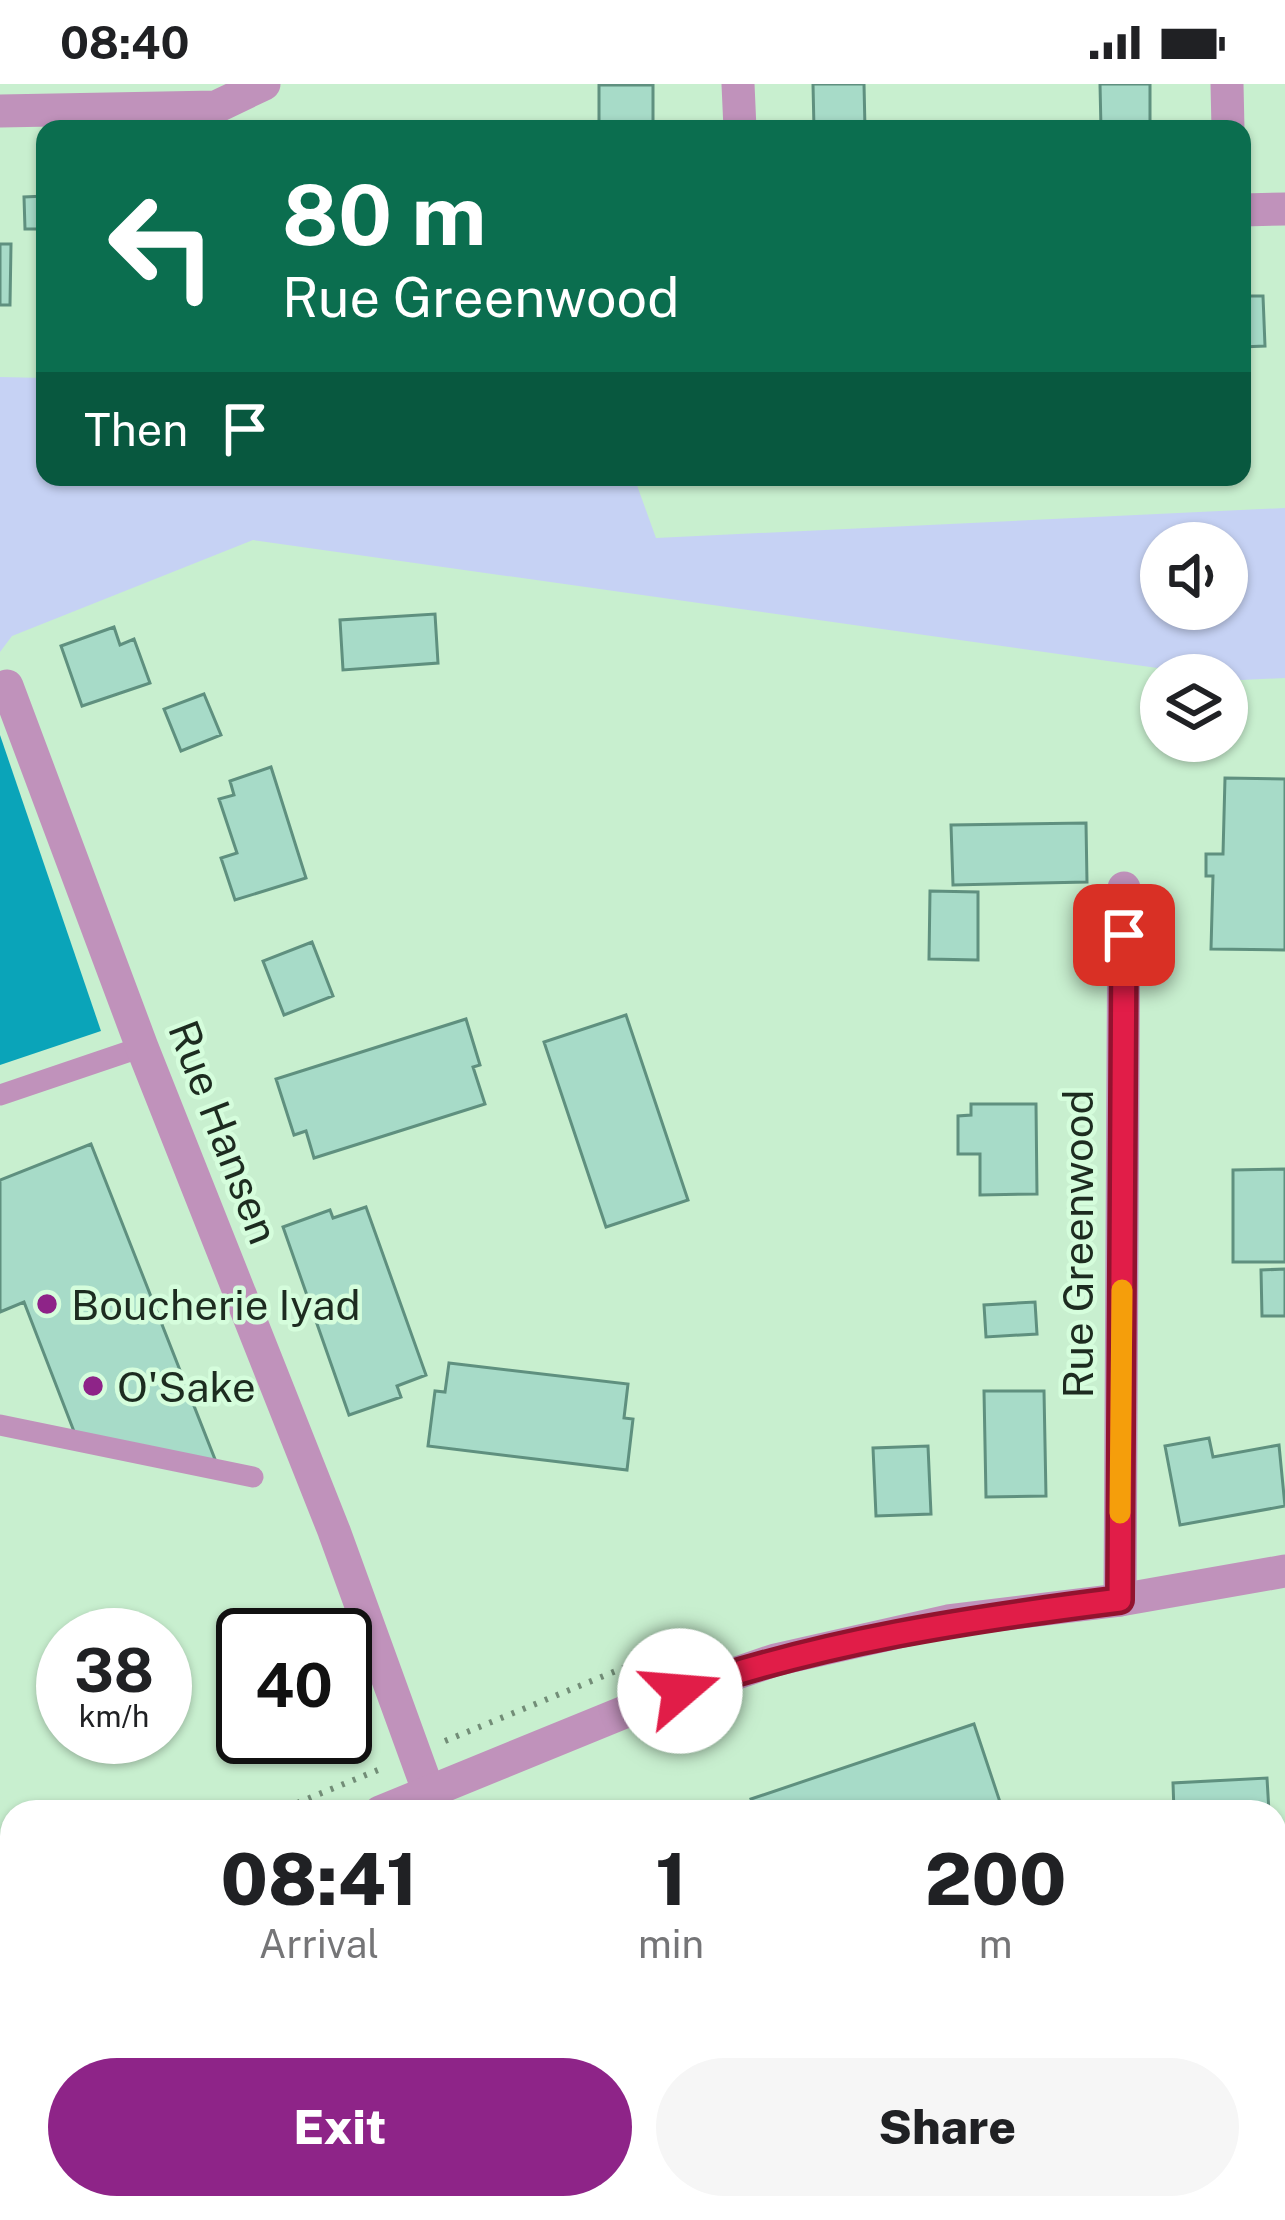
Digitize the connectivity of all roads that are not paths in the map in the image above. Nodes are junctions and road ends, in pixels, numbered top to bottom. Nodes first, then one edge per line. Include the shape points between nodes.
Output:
1 (264, 84) edge
2 (738, 84) edge
3 (1227, 84) edge
4 (0, 111) edge
5 (740, 120) edge
6 (1228, 120) edge
7 (1285, 208) edge
8 (1251, 210) edge
9 (8, 686) dead end
10 (1124, 888) dead end
11 (142, 1046) junction
12 (0, 1095) edge
13 (0, 1424) edge
14 (253, 1477) dead end
15 (1285, 1571) edge
16 (1120, 1600) junction
17 (431, 1800) edge
18 (436, 1800) edge

1 - 4 street via 216,107
2 - 5 street
3 - 6 street
7 - 8 street
9 - 11 street, Rue Hansen
10 - 16 street, Rue Greenwood
11 - 12 lane
11 - 17 street, Rue Hansen
13 - 14 lane
15 - 16 street
16 - 18 street via 916,1626 775,1660 664,1697

